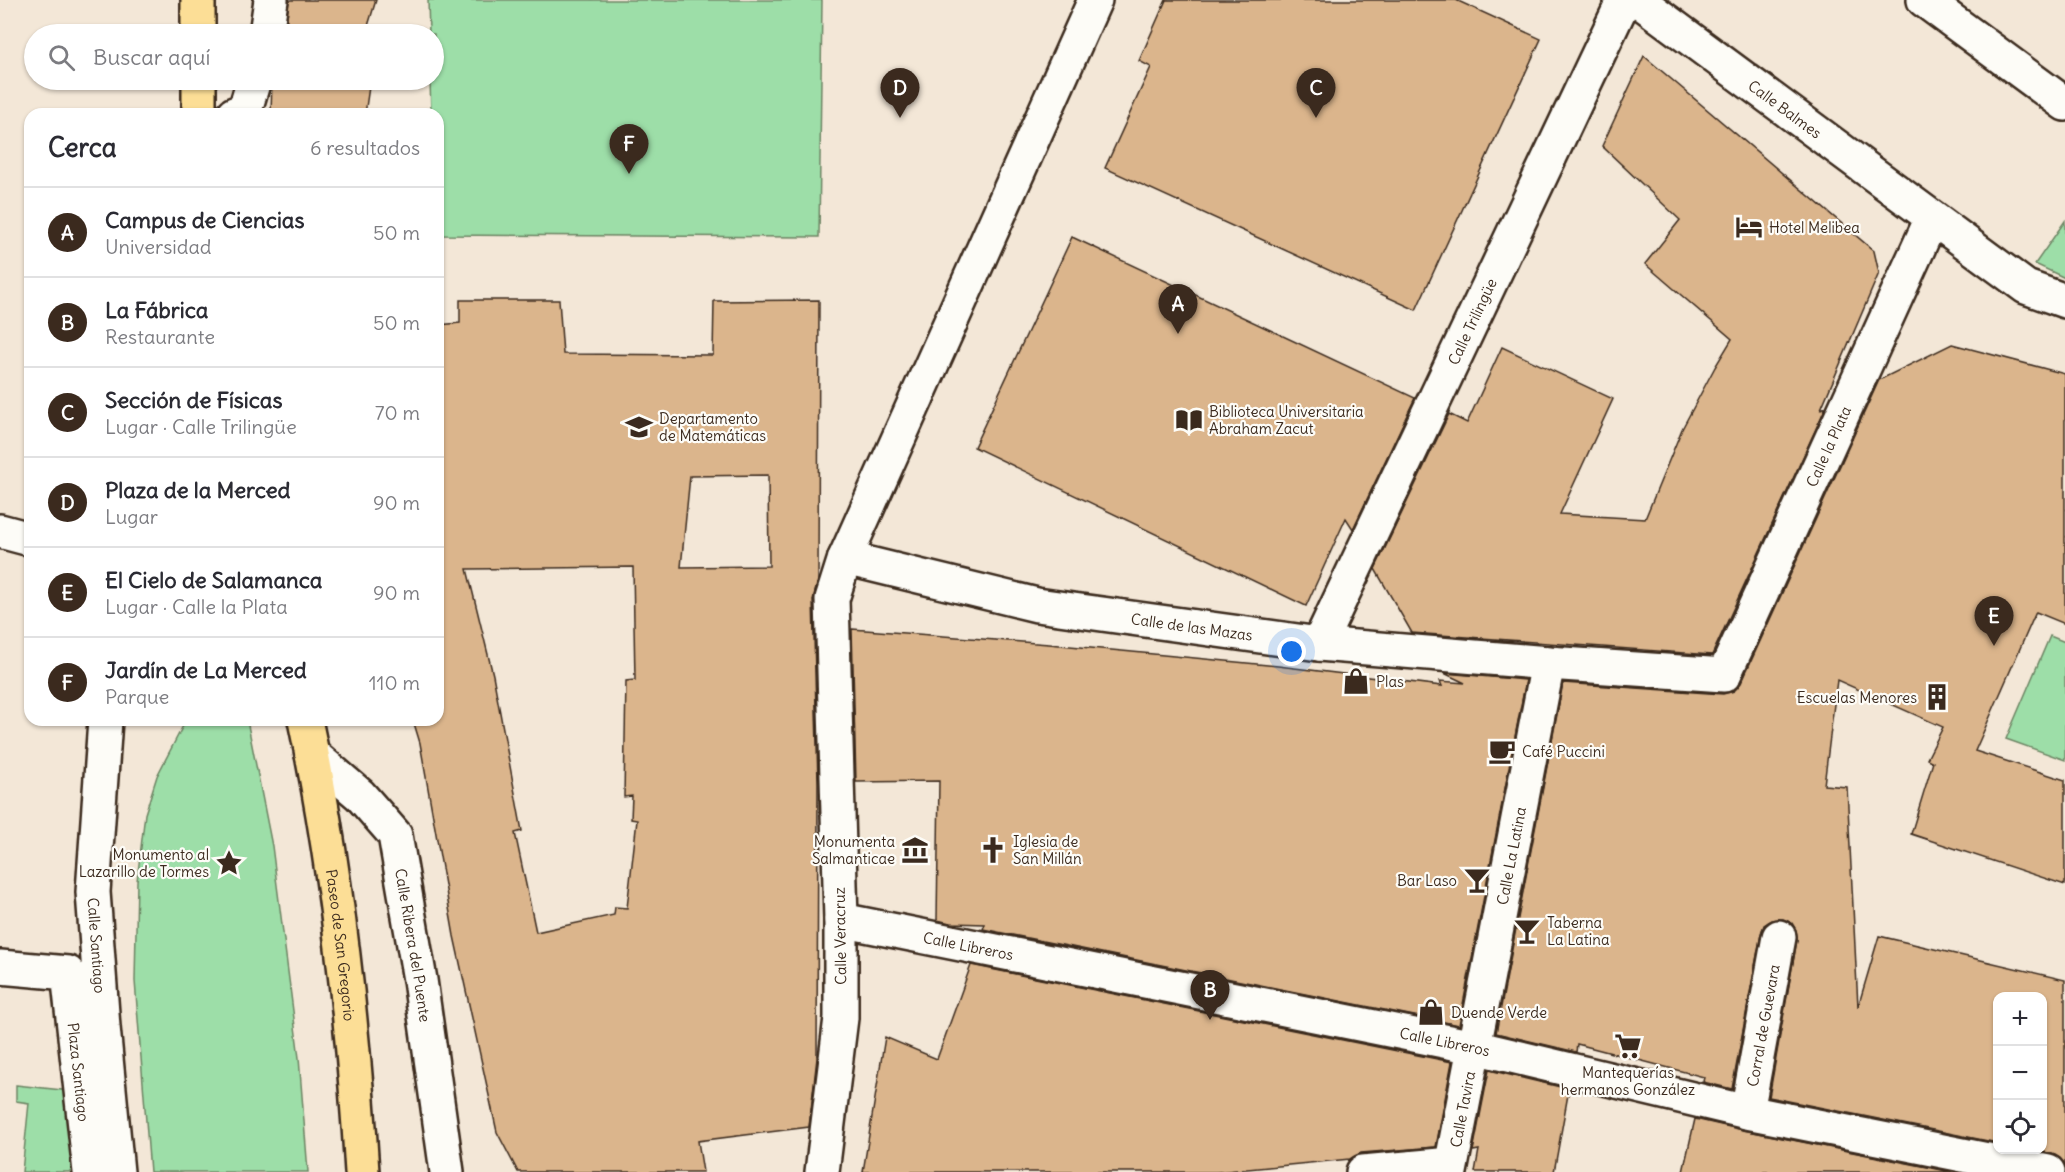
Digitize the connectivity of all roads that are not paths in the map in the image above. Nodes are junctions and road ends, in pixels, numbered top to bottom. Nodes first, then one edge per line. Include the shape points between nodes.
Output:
1 (198, 0) edge
2 (271, 0) edge
3 (1095, 0) edge
4 (1624, 0) edge
5 (1638, 0) edge
6 (1924, 0) edge
7 (198, 24) edge
8 (267, 24) edge
9 (199, 90) edge
10 (251, 90) edge
11 (2058, 99) edge
12 (199, 108) edge
13 (246, 108) edge
14 (1932, 218) junction
15 (2065, 301) edge
16 (0, 531) edge
17 (24, 537) edge
18 (845, 558) junction
19 (1319, 644) junction
20 (1548, 663) junction
21 (1724, 675) joint
22 (105, 726) edge
23 (305, 726) edge
24 (312, 754) junction
25 (841, 920) junction
26 (1779, 937) dead end
27 (0, 967) edge
28 (1474, 1047) junction
29 (1747, 1112) junction
30 (1954, 1164) edge
31 (1451, 1168) edge
32 (90, 1172) edge
33 (117, 1172) edge
34 (362, 1172) edge
35 (447, 1172) edge
36 (822, 1172) edge
37 (1363, 1172) edge
38 (2048, 1172) edge

1 - 7 main road
2 - 8 street
3 - 18 street, Calle Veracruz
4 - 19 street, Calle Trilingüe
5 - 14 street, Calle Balmes
6 - 11 street
9 - 12 main road
10 - 13 street
14 - 15 street, Calle Balmes via 2026,287
14 - 21 street, Calle la Plata
16 - 17 street
18 - 19 street, Calle de las Mazas via 1037,605
18 - 25 street, Calle Veracruz via 832,599
19 - 20 street, Calle de las Mazas
20 - 21 street, Calle de las Mazas
20 - 28 street, Calle La Latina
22 - 33 street, Calle Santiago via 93,892
23 - 24 main road, Paseo de San Gregorio
24 - 34 main road, Paseo de San Gregorio via 348,1001
24 - 35 street, Calle Ribera del Puente via 360,795 395,835
25 - 28 street, Calle Libreros
25 - 36 street, Calle Veracruz via 841,1018
26 - 29 street, Corral de Guevara
27 - 32 street, Plaza Santiago via 68,973
28 - 29 street, Calle Libreros
28 - 31 street, Calle Tavira
29 - 30 street, Calle Libreros
30 - 38 street, Calle Libreros
31 - 37 street

